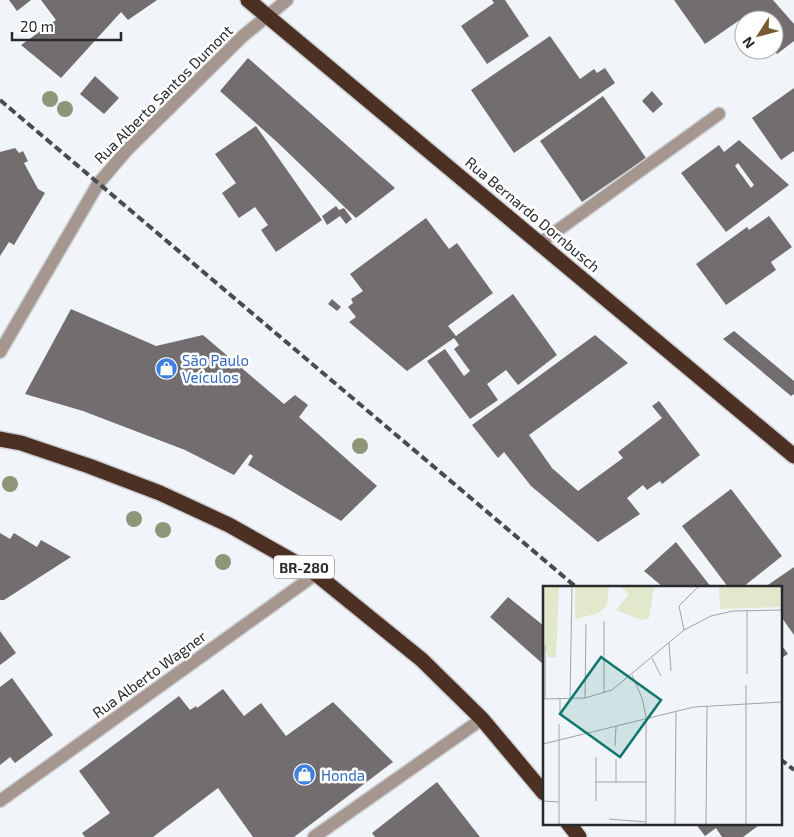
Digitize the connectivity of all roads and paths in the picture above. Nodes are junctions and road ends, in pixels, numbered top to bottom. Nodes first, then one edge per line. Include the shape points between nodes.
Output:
1 (248, 0) edge
2 (287, 0) edge
3 (267, 17) junction
4 (719, 114) dead end
5 (540, 243) junction
6 (0, 352) edge
7 (0, 439) edge
8 (794, 456) edge
9 (316, 574) junction
10 (482, 719) junction
11 (543, 791) edge
12 (0, 800) edge
13 (569, 824) edge
14 (314, 837) edge
15 (579, 837) edge

1 - 3 highway, Rua Bernardo Dornbusch
2 - 3 street, Rua Alberto Santos Dumont
3 - 5 highway, Rua Bernardo Dornbusch
3 - 6 street, Rua Alberto Santos Dumont via 243,36 160,117 98,184
4 - 5 street
5 - 8 highway, Rua Bernardo Dornbusch
7 - 9 highway, BR-280 via 21,443 160,493 229,525
9 - 10 highway, BR-280 via 422,660
9 - 12 street, Rua Alberto Wagner
10 - 11 highway, BR-280
10 - 14 street
13 - 15 highway

